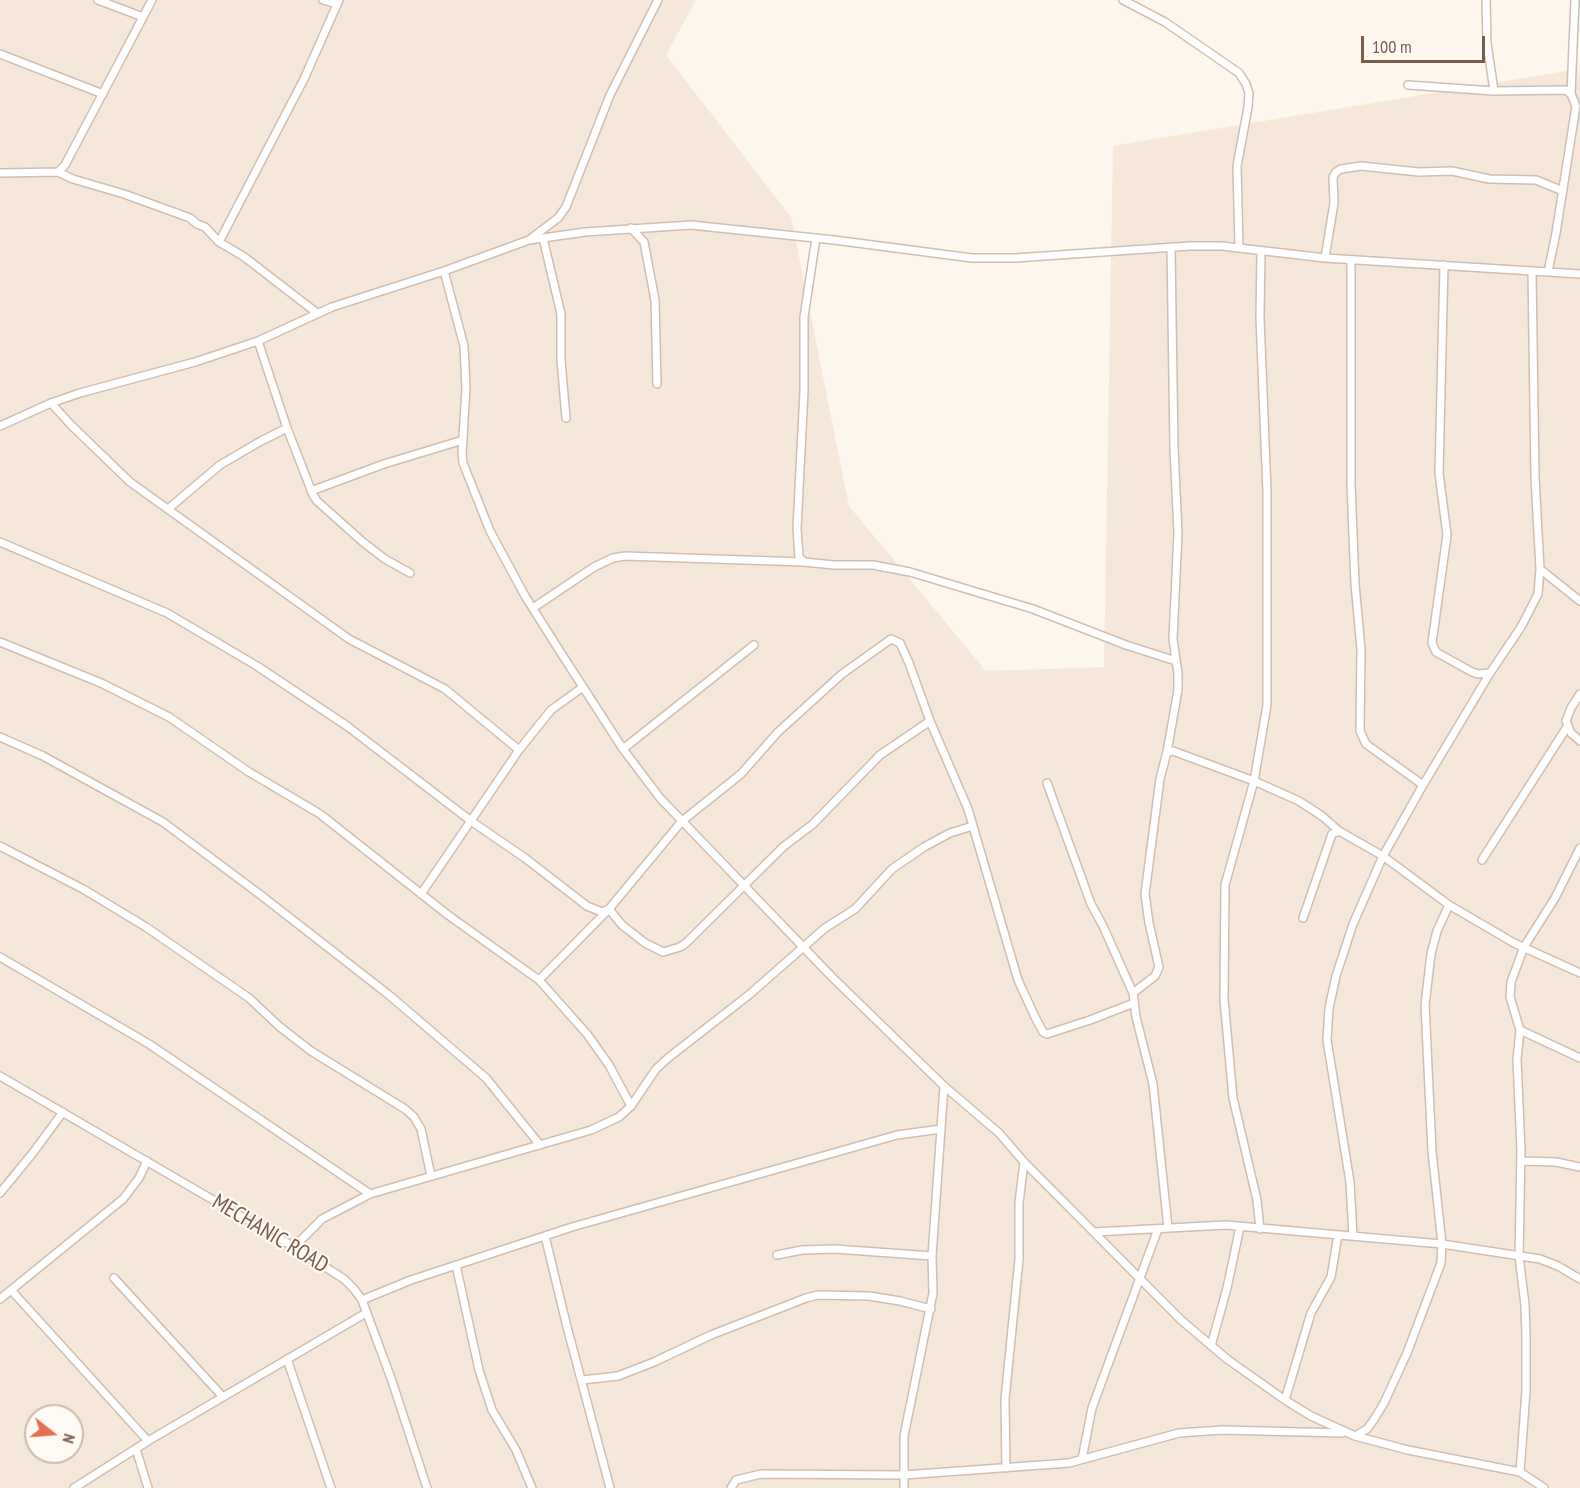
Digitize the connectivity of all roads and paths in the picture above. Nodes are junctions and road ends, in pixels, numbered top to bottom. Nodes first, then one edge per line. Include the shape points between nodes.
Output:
1 (98, 0) edge
2 (152, 0) edge
3 (322, 0) edge
4 (658, 0) edge
5 (1123, 0) edge
6 (1486, 0) edge
7 (1575, 0) edge
8 (338, 2) edge
9 (143, 17) junction
10 (0, 54) edge
11 (1408, 85) dead end
12 (1494, 91) junction
13 (1570, 91) junction
14 (1580, 91) edge
15 (103, 94) junction
16 (58, 172) junction
17 (0, 173) edge
18 (1563, 191) junction
19 (631, 228) junction
20 (543, 238) junction
21 (816, 238) junction
22 (529, 240) junction
23 (219, 242) junction
24 (1171, 247) junction
25 (1239, 247) junction
26 (1261, 251) junction
27 (1325, 258) junction
28 (1352, 260) junction
29 (1444, 265) junction
30 (444, 271) junction
31 (1532, 271) junction
32 (1548, 272) junction
33 (1580, 274) edge
34 (317, 313) junction
35 (258, 341) junction
36 (657, 384) dead end
37 (51, 403) junction
38 (566, 418) dead end
39 (0, 426) edge
40 (287, 428) junction
41 (463, 440) junction
42 (311, 491) junction
43 (168, 509) junction
44 (0, 542) edge
45 (804, 562) junction
46 (1540, 569) junction
47 (410, 573) dead end
48 (1580, 601) edge
49 (533, 608) junction
50 (0, 642) edge
51 (754, 645) dead end
52 (1176, 661) junction
53 (1490, 673) junction
54 (583, 687) junction
55 (1580, 694) edge
56 (930, 721) junction
57 (1567, 727) junction
58 (0, 737) edge
59 (1580, 741) edge
60 (622, 749) junction
61 (519, 750) junction
62 (1167, 752) junction
63 (1254, 782) junction
64 (1047, 783) dead end
65 (1423, 784) junction
66 (471, 821) junction
67 (682, 821) junction
68 (973, 826) junction
69 (1339, 831) junction
70 (0, 846) edge
71 (1580, 848) edge
72 (1383, 856) junction
73 (1482, 860) dead end
74 (744, 885) junction
75 (421, 894) junction
76 (1449, 905) junction
77 (609, 909) junction
78 (1303, 918) dead end
79 (804, 947) junction
80 (1524, 947) junction
81 (0, 957) edge
82 (1580, 973) edge
83 (539, 980) junction
84 (1133, 993) junction
85 (1134, 1003) junction
86 (1520, 1030) junction
87 (1580, 1058) edge
88 (0, 1076) edge
89 (944, 1086) junction
90 (631, 1106) junction
91 (63, 1112) junction
92 (941, 1130) junction
93 (540, 1145) junction
94 (147, 1161) junction
95 (1521, 1161) junction
96 (1024, 1162) junction
97 (1580, 1167) edge
98 (431, 1176) junction
99 (0, 1193) edge
100 (370, 1194) junction
101 (1240, 1227) junction
102 (1168, 1228) junction
103 (1158, 1229) junction
104 (1260, 1229) junction
105 (1094, 1232) junction
106 (1338, 1235) junction
107 (545, 1236) junction
108 (1353, 1236) junction
109 (1442, 1244) junction
110 (294, 1247) junction
111 (777, 1255) dead end
112 (932, 1256) junction
113 (1519, 1256) junction
114 (456, 1265) junction
115 (1140, 1277) junction
116 (114, 1278) dead end
117 (1580, 1279) edge
118 (11, 1290) junction
119 (0, 1299) edge
120 (362, 1300) junction
121 (931, 1309) junction
122 (366, 1313) junction
123 (1211, 1346) junction
124 (287, 1359) junction
125 (582, 1380) junction
126 (223, 1397) junction
127 (1285, 1400) junction
128 (1351, 1435) junction
129 (148, 1441) junction
130 (136, 1449) junction
131 (1082, 1459) junction
132 (1006, 1468) junction
133 (1520, 1472) junction
134 (904, 1475) junction
135 (74, 1488) edge
136 (148, 1488) edge
137 (331, 1488) edge
138 (427, 1488) edge
139 (532, 1488) edge
140 (610, 1488) edge
141 (731, 1488) edge
142 (904, 1488) edge
143 (1544, 1488) edge

1 - 9 street
2 - 9 street
3 - 8 street
4 - 22 street via 610,95 566,207
5 - 25 street via 1165,22 1239,73 1246,84 1248,107 1237,166
6 - 12 street
7 - 13 street
8 - 23 street via 304,79
9 - 15 street
10 - 15 street
11 - 12 street
12 - 13 street
13 - 14 street
13 - 18 street via 1576,106
15 - 16 street
16 - 17 street
16 - 23 street via 190,218
18 - 27 street via 1536,180 1489,178 1452,171 1361,166 1341,169 1333,177 1335,194
18 - 32 street
19 - 20 street
19 - 21 street via 691,225
19 - 36 street via 644,242 655,300
20 - 22 street
20 - 38 street via 561,314
21 - 24 street via 972,258
21 - 45 street via 804,328 797,528 798,549
22 - 30 street
23 - 34 street
24 - 25 street
24 - 52 street via 1178,533 1173,635
25 - 26 street
26 - 27 street
26 - 63 street via 1267,705
27 - 28 street
28 - 29 street
28 - 65 street via 1351,484 1360,731 1366,744
29 - 31 street
29 - 53 street via 1438,473 1447,535 1432,643 1436,652 1472,672
30 - 34 street
30 - 41 street via 464,346
31 - 32 street
31 - 46 street
32 - 33 street
34 - 35 street
35 - 37 street
35 - 40 street
37 - 39 street
37 - 43 street via 130,482
40 - 42 street
40 - 43 street via 220,465
41 - 42 street
41 - 49 street via 463,463 490,531
42 - 47 street via 364,543
43 - 61 street via 349,639 445,689
44 - 66 street via 167,613 236,653 347,726
45 - 49 street via 613,558
45 - 52 street via 873,565 910,572 1033,609
46 - 48 street
46 - 53 street via 1534,604
49 - 54 street
50 - 75 street via 101,683 179,722 249,772 320,814
51 - 60 street
52 - 62 street via 1178,690
53 - 65 street
54 - 60 street
54 - 61 street via 551,710
55 - 57 street via 1568,714
56 - 67 street via 900,643 891,639 842,674 778,732 741,774
56 - 68 street
56 - 74 street via 880,755 813,824
57 - 59 street
57 - 73 street
58 - 93 street via 43,756 163,822 253,890 389,995 486,1078
60 - 67 street
61 - 66 street
62 - 63 street
62 - 84 street via 1145,894 1159,967 1155,976
63 - 69 street via 1312,808
63 - 104 street via 1225,885 1224,999 1233,1098
64 - 84 street via 1090,904
65 - 72 street
66 - 75 street
66 - 77 street via 587,906 602,912
67 - 74 street
67 - 77 street
68 - 79 street via 924,847 892,869 855,909
68 - 85 street via 1018,980 1043,1032 1047,1034
69 - 72 street
69 - 78 street via 1332,834
70 - 98 street via 104,900 194,958 311,1051 405,1109 421,1130
71 - 80 street
72 - 76 street
72 - 108 street via 1353,924 1329,1008 1327,1040 1350,1182
74 - 77 street via 680,948 663,952 622,925
74 - 79 street
75 - 83 street
76 - 80 street
76 - 109 street via 1431,954 1425,1005 1432,1151
77 - 83 street
79 - 89 street
79 - 90 street via 656,1069
80 - 82 street
80 - 86 street via 1510,982 1510,997
81 - 100 street via 149,1044
83 - 90 street via 587,1034
84 - 85 street
85 - 102 street via 1153,1084
86 - 87 street
86 - 95 street via 1517,1060
88 - 91 street, MECHANIC ROAD
89 - 92 street
89 - 96 street via 999,1133
90 - 93 street via 599,1127
91 - 94 street, MECHANIC ROAD
91 - 99 street
92 - 107 street via 897,1135
92 - 112 street
93 - 98 street
94 - 110 street, MECHANIC ROAD
94 - 118 street via 123,1199
95 - 97 street
95 - 113 street
96 - 105 street
96 - 132 street via 1005,1399
98 - 100 street
100 - 110 street via 322,1219
101 - 102 street
101 - 104 street
101 - 123 street
102 - 103 street
103 - 105 street
103 - 115 street
104 - 106 street
105 - 115 street
106 - 108 street
106 - 127 street via 1331,1277 1311,1313
107 - 114 street
107 - 125 street
108 - 109 street
109 - 113 street
109 - 128 street via 1441,1263 1407,1353 1373,1421 1367,1429
110 - 120 street, MECHANIC ROAD via 344,1279
111 - 112 street via 835,1249
112 - 121 street
113 - 117 street via 1540,1259
113 - 133 street via 1526,1305 1526,1390
114 - 120 street
114 - 139 street via 492,1410 516,1450
115 - 123 street
115 - 131 street via 1092,1408
116 - 126 street
118 - 119 street
118 - 129 street
120 - 122 street, MECHANIC ROAD
121 - 125 street via 869,1296 818,1295 711,1335 618,1376
121 - 134 street via 904,1436
122 - 124 street
122 - 138 street, MECHANIC ROAD
123 - 127 street
124 - 126 street
124 - 137 street
125 - 140 street
126 - 129 street
127 - 128 street
128 - 131 street via 1222,1430 1179,1433
128 - 133 street
129 - 130 street
130 - 135 street
130 - 136 street
131 - 132 street
132 - 134 street
133 - 143 street
134 - 141 street via 761,1474 736,1480
134 - 142 street

